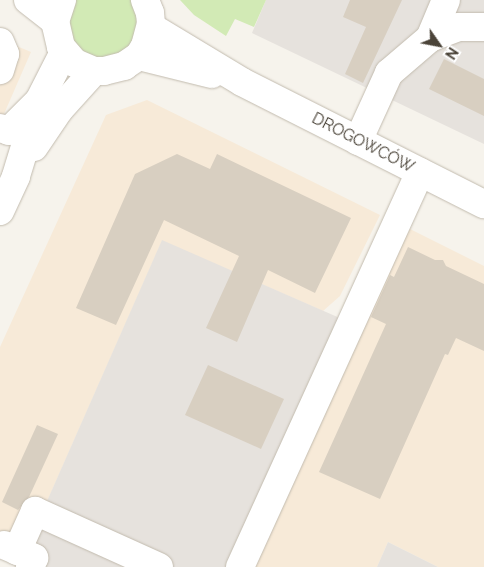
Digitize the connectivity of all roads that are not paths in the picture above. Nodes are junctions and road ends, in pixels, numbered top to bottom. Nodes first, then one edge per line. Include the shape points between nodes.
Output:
1 (28, 0) edge
2 (144, 0) edge
3 (446, 0) edge
4 (58, 10) edge
5 (483, 26) edge
6 (151, 28) junction
7 (430, 38) junction
8 (0, 42) edge
9 (64, 52) junction
10 (139, 56) junction
11 (0, 70) edge
12 (94, 71) junction
13 (242, 82) junction
14 (39, 100) junction
15 (0, 128) edge
16 (358, 141) junction
17 (420, 172) junction
18 (16, 176) junction
19 (484, 204) edge
20 (0, 211) edge
21 (27, 557) edge
22 (159, 567) edge
23 (240, 567) edge

1 - 4 street
2 - 6 street via 150,13
3 - 7 street
4 - 9 street via 57,37
5 - 7 street via 458,27
6 - 10 street
6 - 13 street, DROGOWCÓW
7 - 16 street via 389,73
8 - 11 street via 5,54
9 - 12 street via 76,63
9 - 14 street
10 - 12 street via 119,68
10 - 13 street, DROGOWCÓW
12 - 18 street via 59,110
13 - 16 street, DROGOWCÓW
14 - 15 street via 9,131
14 - 18 street
16 - 17 street, DROGOWCÓW
17 - 19 street, DROGOWCÓW
17 - 23 street
18 - 20 street
21 - 22 street via 35,511

